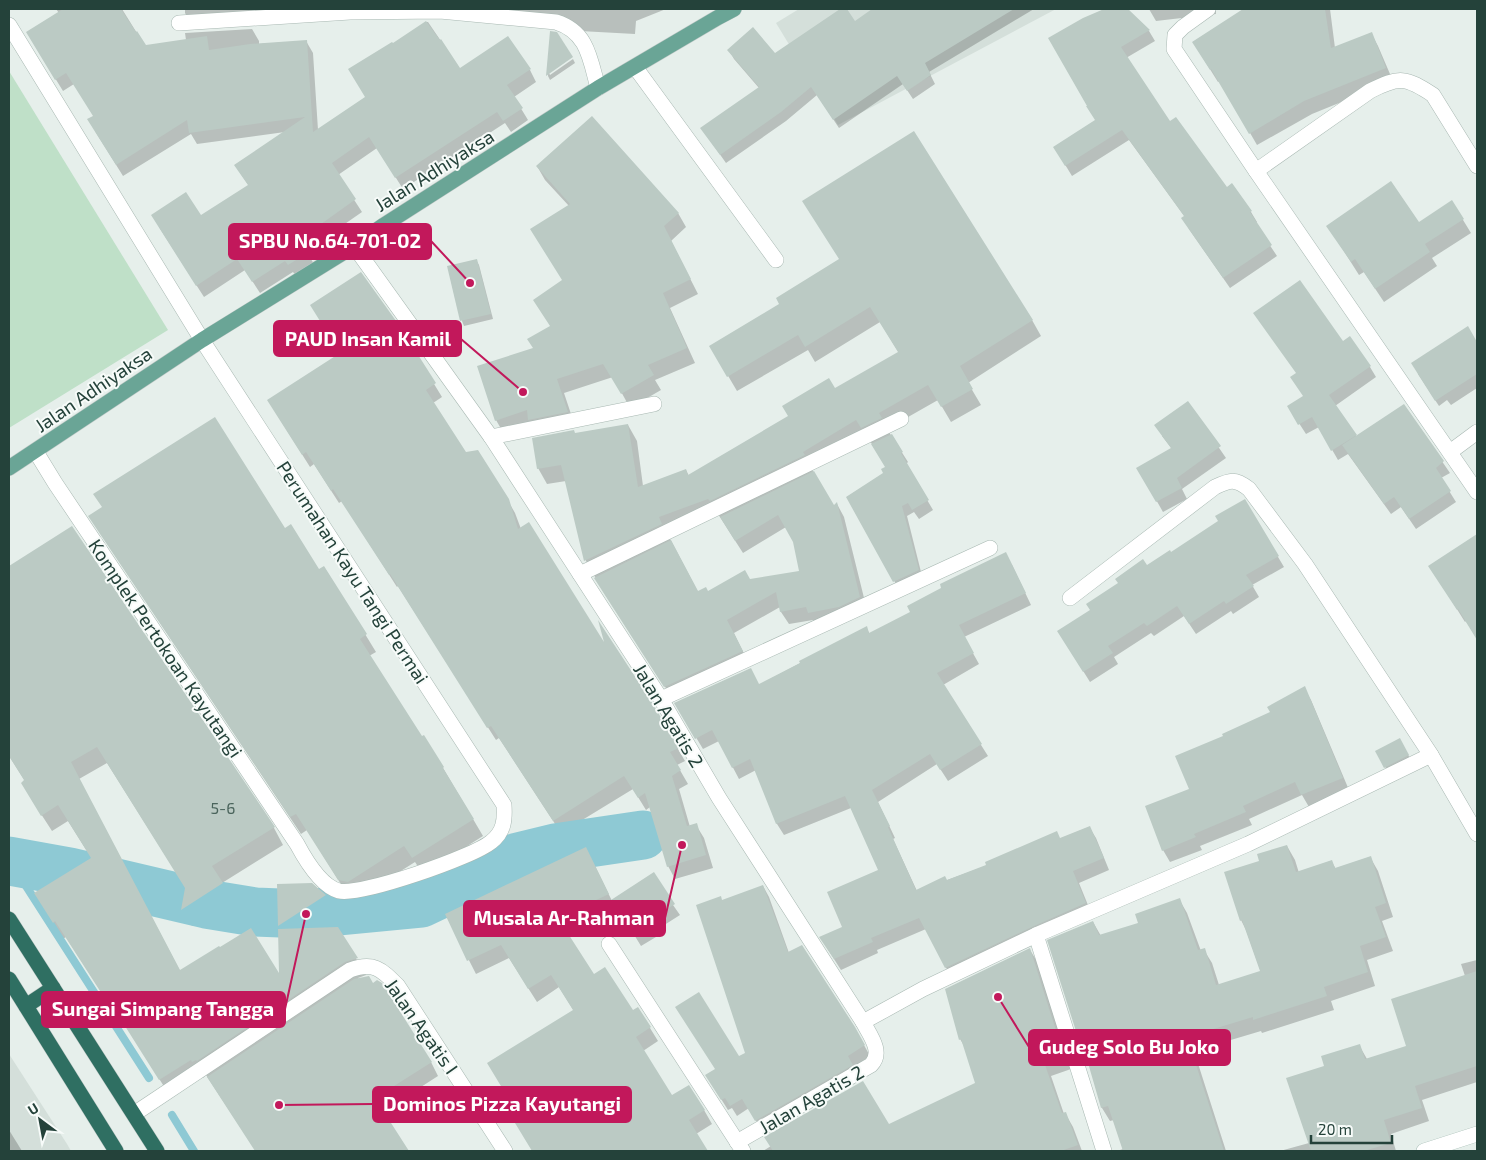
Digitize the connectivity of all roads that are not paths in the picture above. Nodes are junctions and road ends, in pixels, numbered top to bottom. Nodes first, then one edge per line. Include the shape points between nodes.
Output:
1 (734, 9) edge
2 (1208, 9) edge
3 (716, 13) edge
4 (179, 23) dead end
5 (9, 25) edge
6 (635, 67) junction
7 (598, 88) junction
8 (1477, 166) edge
9 (1256, 171) junction
10 (354, 246) junction
11 (776, 260) dead end
12 (202, 340) junction
13 (654, 404) dead end
14 (901, 419) dead end
15 (1477, 432) edge
16 (491, 436) junction
17 (36, 452) junction
18 (1450, 452) junction
19 (9, 468) edge
20 (1477, 492) edge
21 (990, 548) dead end
22 (580, 574) junction
23 (1070, 598) dead end
24 (661, 699) junction
25 (1431, 755) junction
26 (504, 805) joint
27 (1477, 834) edge
28 (9, 919) edge
29 (1036, 935) junction
30 (610, 944) dead end
31 (9, 979) edge
32 (54, 988) junction
33 (26, 1006) junction
34 (863, 1022) junction
35 (134, 1114) junction
36 (1477, 1134) edge
37 (740, 1147) edge
38 (116, 1151) edge
39 (157, 1151) edge
40 (506, 1151) edge
41 (1104, 1151) edge
42 (1424, 1151) edge

1 - 3 main road, Jalan Adhiyaksa
2 - 9 street via 1175,35 1174,49
3 - 6 main road, Jalan Adhiyaksa
4 - 7 street via 350,12 440,11 556,22 572,30 586,46
5 - 12 street, Perumahan Kayu Tangi Permai
6 - 7 main road, Jalan Adhiyaksa
6 - 11 street
7 - 10 main road, Jalan Adhiyaksa
8 - 9 street via 1433,95 1403,79 1387,82 1370,91
9 - 18 street
10 - 12 main road, Jalan Adhiyaksa
10 - 16 street, Jalan Agatis 2
12 - 17 main road, Jalan Adhiyaksa
12 - 26 street, Perumahan Kayu Tangi Permai
13 - 16 street
14 - 22 street
15 - 18 street
16 - 22 street, Jalan Agatis 2
17 - 19 main road, Jalan Adhiyaksa
17 - 26 street, Komplek Pertokoan Kayutangi via 309,865 328,884 339,891 358,891 473,853 500,833 504,824
18 - 20 street
21 - 24 street
22 - 24 street, Jalan Agatis 2
23 - 25 street via 1215,487 1229,480 1240,482 1249,489 1304,564
24 - 34 street, Jalan Agatis 2 via 719,798
25 - 27 street
25 - 29 street via 1248,844
28 - 32 highway
29 - 34 street via 923,989
29 - 41 street
30 - 37 street
31 - 33 highway
32 - 33 highway
32 - 35 highway
33 - 38 highway
34 - 37 street, Jalan Agatis 2 via 877,1054 874,1062
35 - 39 highway
35 - 40 street, Jalan Agatis I via 350,970 367,966 384,972 398,986
36 - 42 street

